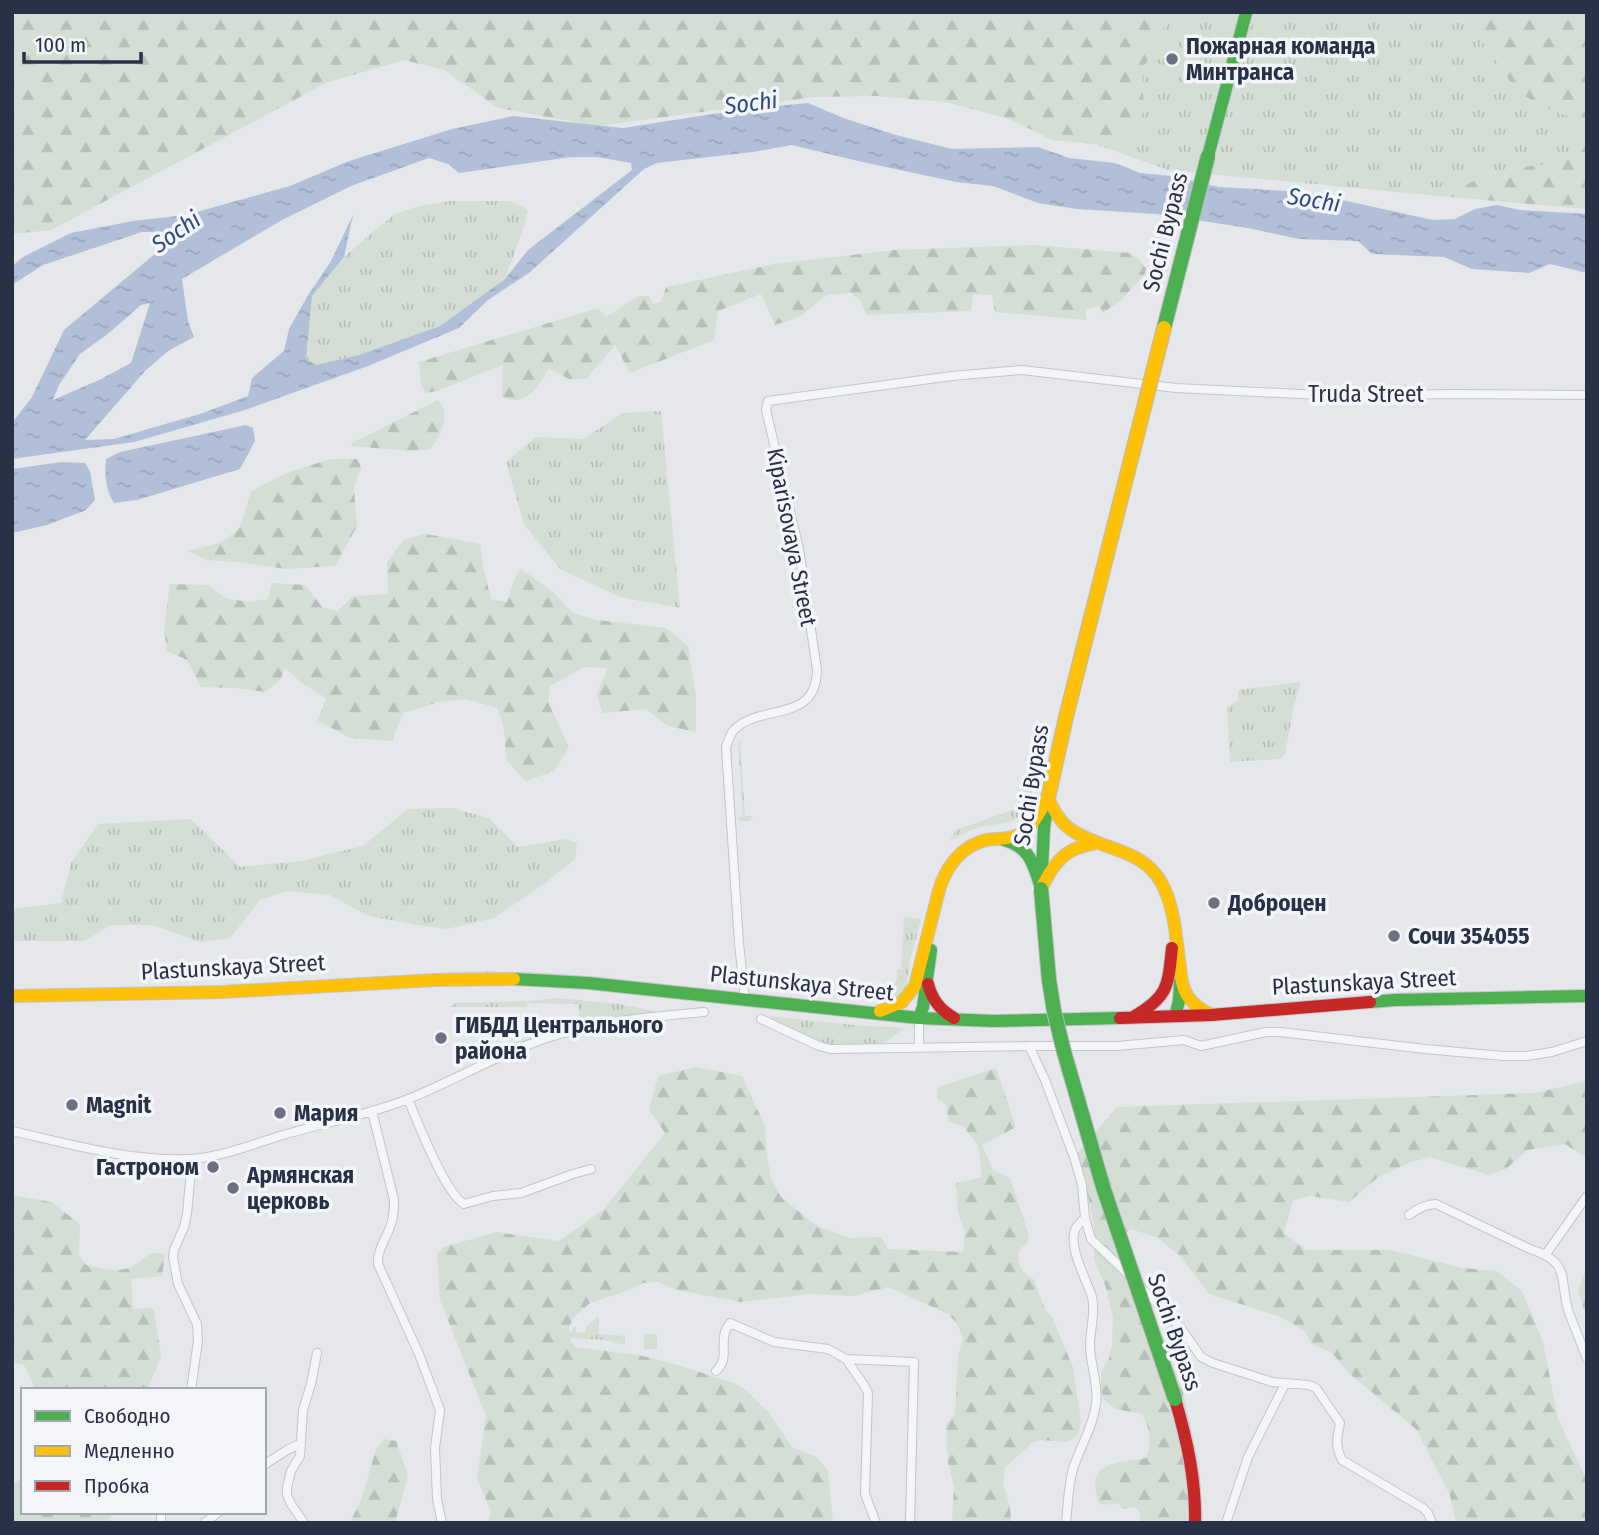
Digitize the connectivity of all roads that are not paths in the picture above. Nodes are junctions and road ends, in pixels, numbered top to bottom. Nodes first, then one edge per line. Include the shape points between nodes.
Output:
1 (1246, 13) edge
2 (1146, 385) joint
3 (1587, 395) edge
4 (1048, 798) junction
5 (1000, 839) junction
6 (1098, 843) junction
7 (1041, 889) junction
8 (1175, 979) junction
9 (922, 980) junction
10 (12, 996) edge
11 (1587, 996) edge
12 (745, 1000) junction
13 (705, 1012) dead end
14 (875, 1013) junction
15 (1211, 1015) junction
16 (1175, 1016) junction
17 (1132, 1017) junction
18 (919, 1018) junction
19 (761, 1019) dead end
20 (956, 1019) junction
21 (1587, 1041) edge
22 (1029, 1046) junction
23 (919, 1048) junction
24 (408, 1099) junction
25 (372, 1111) junction
26 (12, 1131) edge
27 (192, 1159) junction
28 (591, 1169) dead end
29 (1587, 1196) edge
30 (1409, 1215) dead end
31 (1085, 1218) junction
32 (1546, 1254) junction
33 (317, 1353) dead end
34 (846, 1359) junction
35 (1587, 1359) edge
36 (716, 1371) dead end
37 (1285, 1384) junction
38 (191, 1388) edge
39 (300, 1444) junction
40 (266, 1464) edge
41 (304, 1523) edge
42 (442, 1523) edge
43 (876, 1523) edge
44 (910, 1523) edge
45 (1066, 1523) edge
46 (1195, 1523) edge
47 (1226, 1523) edge
48 (1432, 1523) edge

1 - 4 main road, Sochi Bypass, bridge
2 - 3 street, Truda Street via 1341,396
2 - 12 street, Kiparisovaya Street via 1022,370 768,401 766,410 799,549 817,670 814,689 802,704 734,730 726,747
4 - 5 main road via 1024,831
4 - 6 main road via 1064,824
4 - 7 main road, Sochi Bypass
5 - 7 main road via 1022,848
5 - 9 main road via 976,844 957,856 944,875 924,947
6 - 7 main road via 1064,853
6 - 8 main road via 1129,852 1154,872 1162,885 1174,931
7 - 46 main road, Sochi Bypass, bridge via 1055,1014 1093,1153 1185,1432 1193,1467
8 - 15 main road via 1198,1007
8 - 16 main road
8 - 17 main road via 1157,1002
9 - 14 main road via 899,1004
9 - 18 main road via 916,1005
9 - 20 main road via 938,1007
10 - 12 main road, Plastunskaya Street via 506,979 588,982
11 - 15 main road, Plastunskaya Street via 1395,1000
12 - 14 main road, Plastunskaya Street
13 - 24 street, Plastunskaya Street via 657,1016 550,1037
14 - 18 main road, Plastunskaya Street
15 - 16 main road, Plastunskaya Street
16 - 17 main road, Plastunskaya Street
17 - 20 main road, Plastunskaya Street
18 - 20 main road, Plastunskaya Street
18 - 23 street
19 - 23 street via 830,1049
21 - 22 street via 1526,1056 1280,1032 1201,1046 1184,1040
22 - 23 street
22 - 31 street via 1074,1157
24 - 25 street, Plastunskaya Street
24 - 28 street via 460,1202 521,1193
25 - 27 street, Plastunskaya Street
25 - 42 street via 394,1200 378,1264 439,1405 435,1448
26 - 27 street, Plastunskaya Street via 138,1157
27 - 38 street via 187,1214 173,1257 178,1284 197,1324
29 - 32 street
30 - 32 street via 1436,1204
31 - 37 street via 1091,1239 1171,1318 1201,1357
31 - 45 street via 1075,1229 1073,1242 1093,1300 1090,1352 1097,1403 1072,1473
32 - 35 street via 1564,1280 1568,1310
33 - 39 street
34 - 36 street via 828,1349 774,1342 730,1323 723,1335 724,1360
34 - 43 street via 868,1393 865,1494
34 - 44 street via 914,1362
37 - 47 street via 1248,1457
37 - 48 street via 1316,1388 1340,1423 1337,1451 1342,1460 1423,1508
39 - 40 street
39 - 41 street via 287,1494

